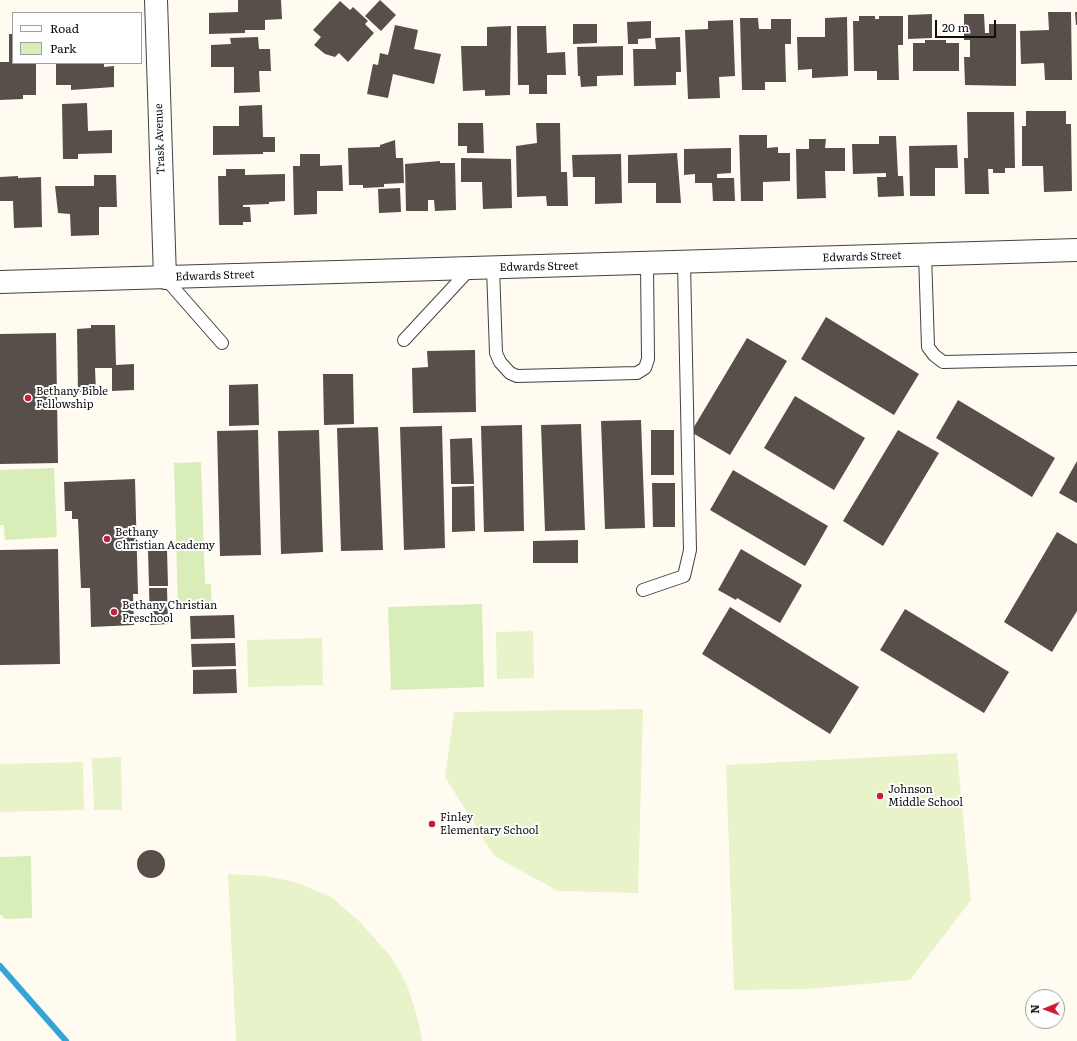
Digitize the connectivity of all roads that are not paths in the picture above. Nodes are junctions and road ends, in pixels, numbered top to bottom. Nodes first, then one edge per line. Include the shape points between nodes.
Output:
1 (156, 0) edge
2 (1077, 250) edge
3 (925, 254) junction
4 (684, 263) junction
5 (647, 264) junction
6 (493, 268) junction
7 (470, 269) junction
8 (165, 278) junction
9 (0, 282) edge
10 (404, 340) dead end
11 (222, 343) dead end
12 (1077, 360) edge
13 (643, 590) dead end

1 - 8 street, Trask Avenue
2 - 3 street, Edwards Street
3 - 4 street, Edwards Street
3 - 12 lane via 928,347 943,362
4 - 5 street, Edwards Street
4 - 13 lane via 690,550 684,576
5 - 6 street, Edwards Street
5 - 6 lane via 648,360 646,368 637,373 517,376 510,373 496,353
6 - 7 street, Edwards Street
7 - 8 street, Edwards Street
7 - 10 lane
8 - 9 street, Edwards Street
8 - 11 lane

